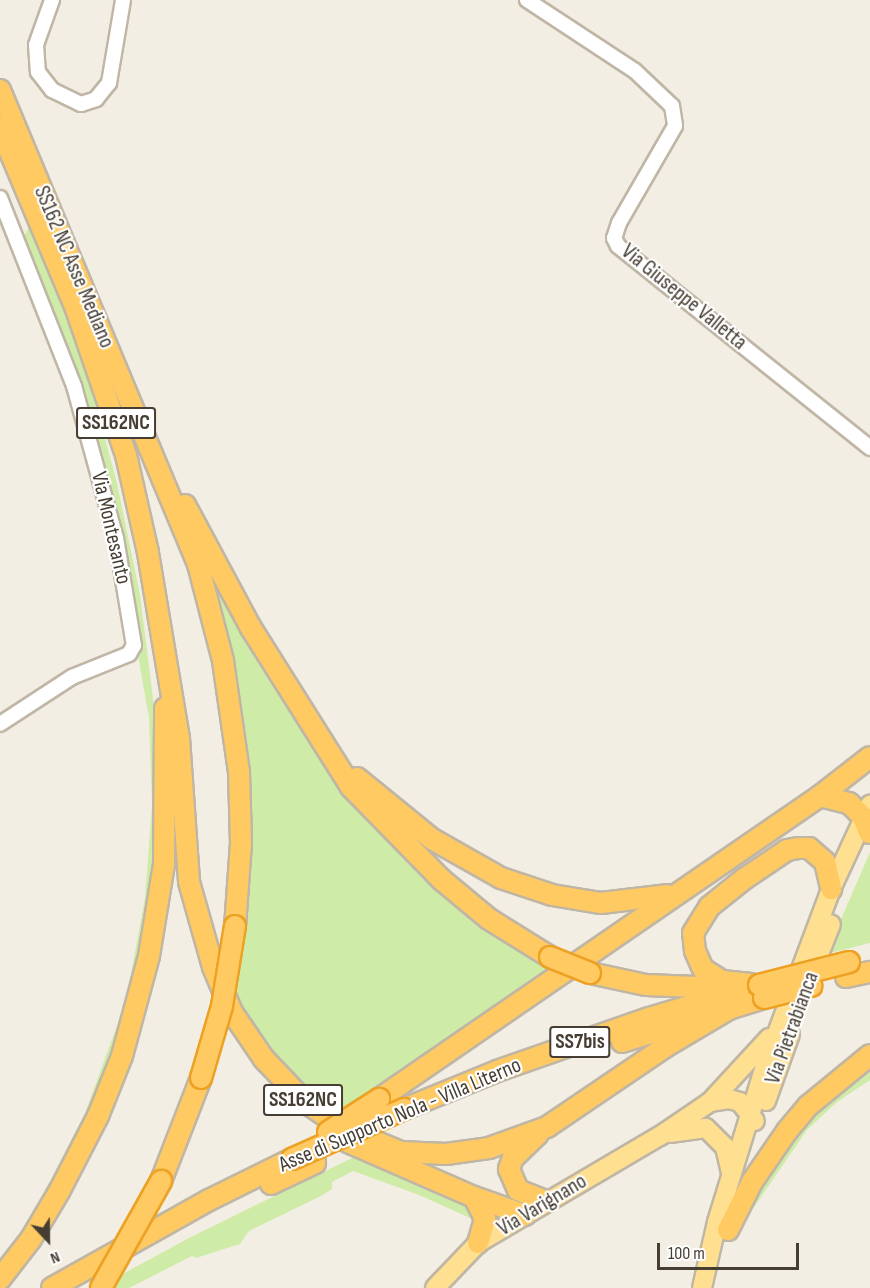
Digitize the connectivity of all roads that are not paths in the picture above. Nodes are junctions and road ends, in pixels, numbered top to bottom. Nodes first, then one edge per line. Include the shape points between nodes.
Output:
1 (52, 0) edge
2 (123, 0) edge
3 (527, 0) edge
4 (0, 90) edge
5 (0, 128) edge
6 (0, 150) edge
7 (0, 198) edge
8 (32, 202) junction
9 (149, 443) junction
10 (870, 448) edge
11 (165, 655) junction
12 (0, 724) edge
13 (322, 746) junction
14 (870, 757) edge
15 (820, 796) junction
16 (868, 822) edge
17 (189, 882) junction
18 (831, 889) junction
19 (675, 893) junction
20 (870, 958) edge
21 (848, 969) junction
22 (870, 972) edge
23 (762, 992) junction
24 (729, 1008) junction
25 (780, 1024) junction
26 (870, 1055) edge
27 (710, 1102) junction
28 (407, 1115) junction
29 (751, 1122) junction
30 (547, 1127) junction
31 (706, 1128) junction
32 (660, 1136) junction
33 (292, 1159) junction
34 (731, 1174) junction
35 (474, 1197) junction
36 (547, 1202) junction
37 (525, 1215) junction
38 (728, 1230) junction
39 (478, 1243) junction
40 (0, 1279) edge
41 (52, 1288) edge
42 (78, 1288) edge
43 (101, 1288) edge
44 (435, 1288) edge
45 (702, 1288) edge
46 (713, 1288) edge

1 - 2 street via 36,45 38,72 52,90 81,104 96,99 109,83
3 - 10 street, Via Giuseppe Valletta via 635,71 672,106 675,126 619,223 614,238 618,246
4 - 9 highway, SS162 NC Asse Mediano
5 - 8 highway
6 - 8 highway
7 - 12 street, Via Montesanto via 74,386 116,538 134,645 129,654 72,677
8 - 11 highway, SS162NC via 96,359 126,454
9 - 13 highway via 251,628
9 - 43 highway, bridge via 198,564 223,661 239,772 241,843 235,926 222,1006 201,1078 161,1181
11 - 17 highway, SS162NC via 179,738
11 - 40 highway via 164,864 149,956 122,1056 98,1116 43,1219
13 - 19 highway via 381,800 432,839 501,878 552,895 602,903
13 - 23 highway, bridge via 385,826 442,880 489,919 550,957 590,973 701,990
14 - 15 highway
15 - 16 highway via 841,798
15 - 19 highway
16 - 18 main road, Via Pietrabianca
16 - 29 main road, Via Pietrabianca
17 - 30 highway, SS162NC via 213,967 232,1012 264,1059 323,1116 401,1152 446,1154 489,1148
17 - 35 highway via 195,935 215,1002 243,1052 279,1095 299,1114 371,1155
18 - 23 highway via 825,862 809,848 798,848 787,850 708,907 693,933 695,951 704,969 722,981
18 - 25 main road, Via Pietrabianca
19 - 33 highway, bridge
20 - 21 highway, Asse di Supporto Nola - Villa Literno / SS7bis
21 - 22 highway, Asse di Supporto Nola - Villa Literno / SS7bis
21 - 23 highway, Asse di Supporto Nola - Villa Literno / SS7bis, bridge
23 - 24 highway, Asse di Supporto Nola - Villa Literno / SS7bis
23 - 28 highway, Asse di Supporto Nola - Villa Literno / SS7bis via 638,1022
24 - 28 highway, Asse di Supporto Nola - Villa Literno / SS7bis
24 - 30 highway, SS162NC
25 - 27 main road, Via Varignano via 735,1079
25 - 29 main road, Via Pietrabianca
26 - 38 highway via 808,1106 787,1131 752,1182
27 - 29 main road via 729,1099
27 - 32 main road, Via Varignano
28 - 33 highway, Asse di Supporto Nola - Villa Literno / SS7bis, bridge
28 - 42 highway, Asse di Supporto Nola - Villa Literno / SS7bis via 217,1210
29 - 31 main road, Via Varignano
29 - 34 main road, Via Pietrabianca
29 - 38 main road, Via Pietrabianca
30 - 36 highway via 513,1158 508,1169 518,1191
31 - 32 main road, Via Varignano
31 - 34 main road via 725,1147
32 - 36 main road, Via Varignano
33 - 41 highway, Asse di Supporto Nola - Villa Literno / SS7bis via 209,1200
34 - 45 main road, Via Pietrabianca
35 - 37 highway
35 - 39 highway via 485,1219
36 - 37 main road, Via Varignano
37 - 39 main road, Via Varignano
38 - 46 main road, Via Pietrabianca
39 - 44 main road, Via Varignano

